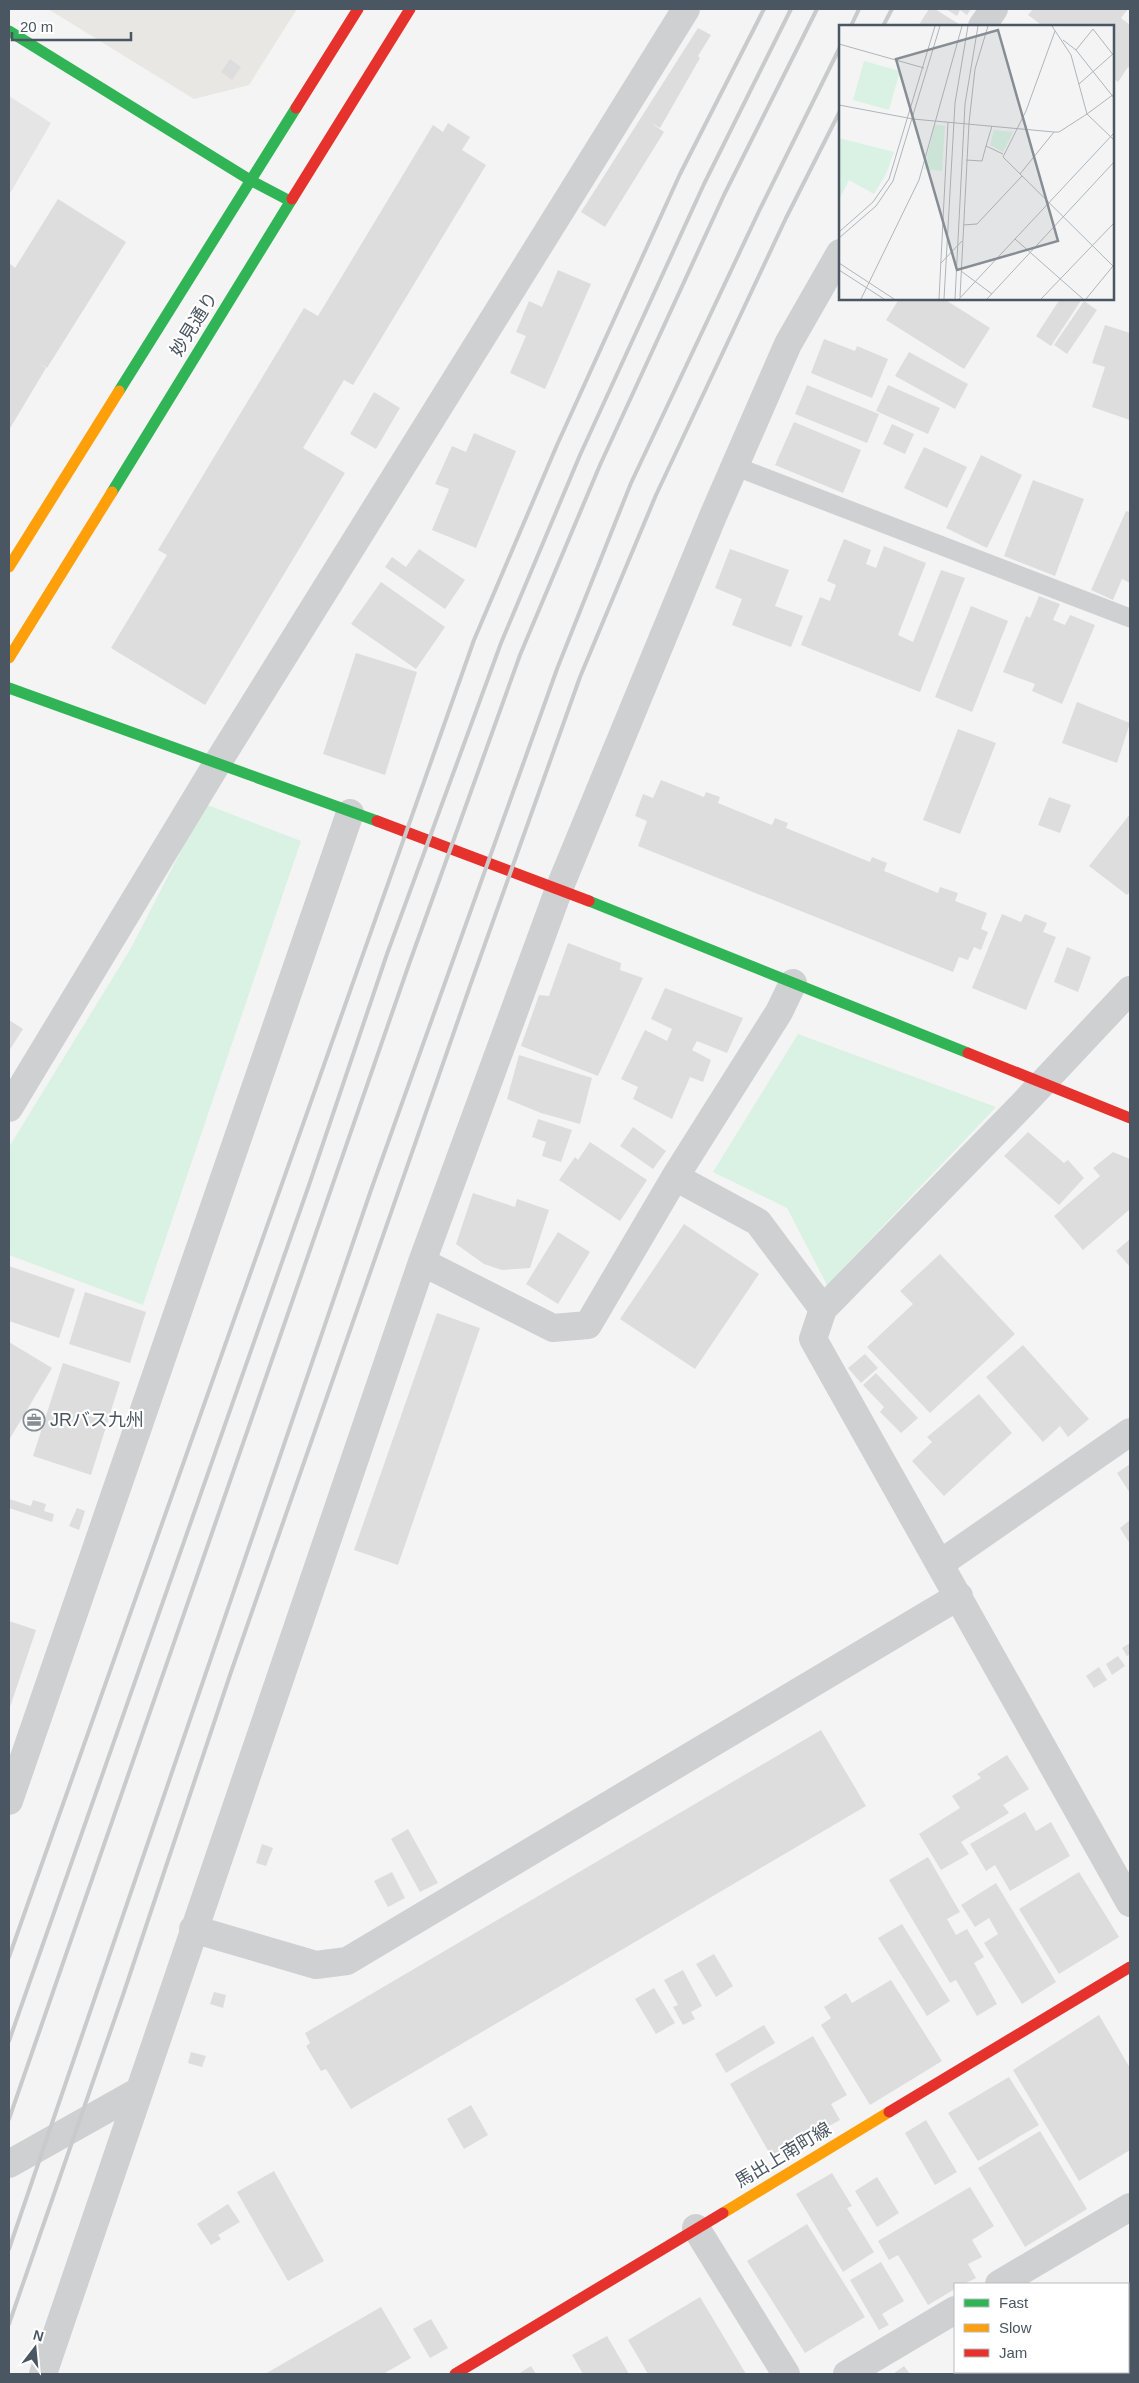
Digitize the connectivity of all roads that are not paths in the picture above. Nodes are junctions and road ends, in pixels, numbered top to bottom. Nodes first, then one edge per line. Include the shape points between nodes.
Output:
1 (358, 9) edge
2 (410, 9) edge
3 (686, 9) edge
4 (994, 9) edge
5 (983, 25) edge
6 (9, 31) edge
7 (250, 180) junction
8 (290, 202) junction
9 (839, 255) edge
10 (734, 466) junction
11 (9, 567) edge
12 (1130, 618) edge
13 (9, 658) edge
14 (9, 688) edge
15 (218, 762) junction
16 (350, 813) junction
17 (559, 889) junction
18 (793, 983) junction
19 (1130, 990) edge
20 (1044, 1083) junction
21 (9, 1108) edge
22 (1130, 1118) edge
23 (675, 1177) junction
24 (422, 1262) junction
25 (823, 1309) junction
26 (1130, 1432) edge
27 (940, 1564) junction
28 (959, 1596) junction
29 (9, 1800) edge
30 (1130, 1903) edge
31 (193, 1929) junction
32 (1130, 1967) edge
33 (139, 2091) junction
34 (9, 2164) edge
35 (1130, 2207) edge
36 (696, 2228) junction
37 (1001, 2283) edge
38 (954, 2311) edge
39 (43, 2374) edge
40 (455, 2374) edge
41 (786, 2374) edge
42 (848, 2374) edge

1 - 7 main road, 妙見通り
2 - 8 main road, 妙見通り
3 - 15 street
4 - 5 street
6 - 7 main road
7 - 8 main road
7 - 11 main road, 妙見通り
8 - 13 main road, 妙見通り
9 - 10 street via 788,344
10 - 12 lane
10 - 17 street
14 - 15 main road
15 - 16 main road
15 - 21 street
16 - 17 main road
16 - 29 street
17 - 18 main road
17 - 24 street
18 - 20 main road
18 - 23 street via 779,1012
19 - 20 street
20 - 22 main road
20 - 25 street
23 - 24 street via 588,1325 553,1328
23 - 25 street via 758,1222
24 - 31 street
25 - 27 street via 813,1339
26 - 27 street
27 - 28 street
28 - 30 street
28 - 31 street via 347,1961 316,1965
31 - 33 street
32 - 36 main road, 馬出上南町線
33 - 34 street
33 - 39 street
35 - 37 street
36 - 40 main road, 馬出上南町線
36 - 41 street
38 - 42 street

